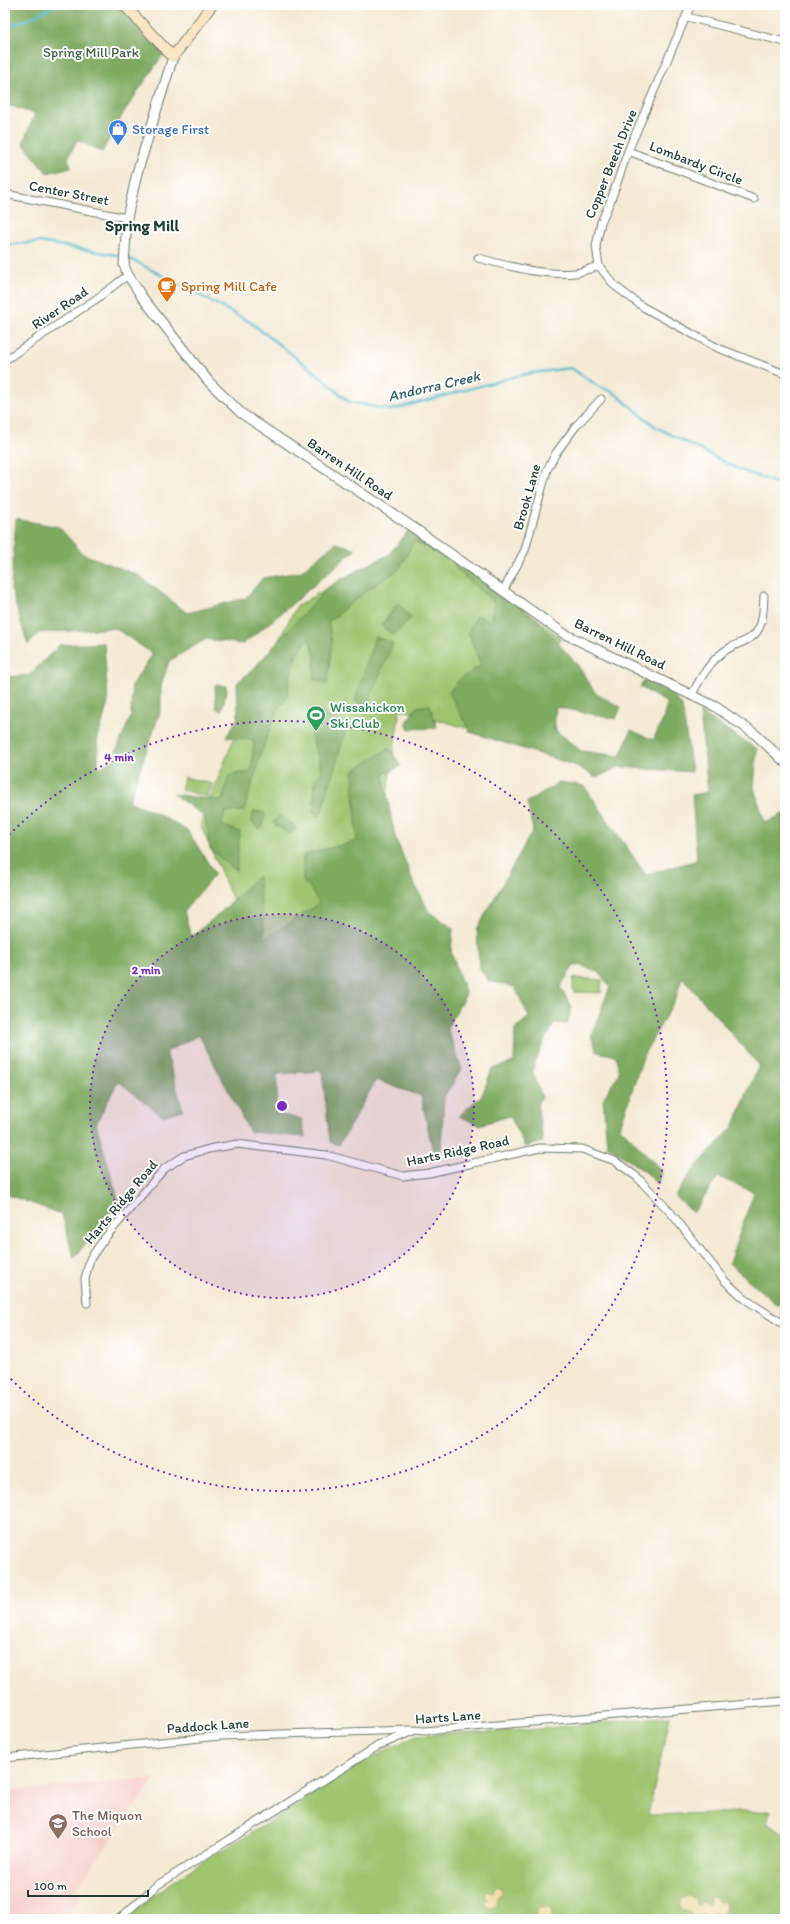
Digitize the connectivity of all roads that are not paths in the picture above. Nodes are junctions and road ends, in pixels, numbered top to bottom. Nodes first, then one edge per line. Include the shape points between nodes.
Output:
1 (124, 5) edge
2 (212, 5) edge
3 (691, 5) edge
4 (687, 17) junction
5 (785, 42) edge
6 (173, 57) junction
7 (628, 151) junction
8 (5, 194) edge
9 (754, 199) dead end
10 (128, 218) junction
11 (478, 258) dead end
12 (599, 266) junction
13 (128, 275) junction
14 (5, 360) edge
15 (785, 374) edge
16 (601, 399) dead end
17 (503, 591) junction
18 (764, 596) dead end
19 (692, 694) junction
20 (785, 762) edge
21 (87, 1303) dead end
22 (785, 1325) edge
23 (785, 1701) edge
24 (414, 1730) junction
25 (5, 1758) edge
26 (119, 1919) edge

1 - 6 main road
2 - 6 main road
3 - 4 street, Copper Beech Drive
4 - 5 street
4 - 7 street, Copper Beech Drive
6 - 10 street, Barren Hill Road via 136,173
7 - 9 street, Lombardy Circle
7 - 12 street, Copper Beech Drive via 601,222 596,246
8 - 10 street, Center Street
10 - 13 street, Barren Hill Road via 124,246
11 - 12 street via 524,270 552,272 576,273
12 - 15 street, Copper Beech Drive via 614,286 643,307 718,348
13 - 14 street, River Road
13 - 17 street, Barren Hill Road via 185,352 234,408
16 - 17 street, Brook Lane via 576,426 547,470 525,550
17 - 19 street, Barren Hill Road via 570,637
18 - 19 street via 763,619 755,635 729,648 714,660
19 - 20 street, Barren Hill Road via 737,720
21 - 22 street, Harts Ridge Road via 85,1280 88,1266 104,1239 164,1169 184,1156 203,1150 237,1144 326,1155 403,1176 429,1173 540,1148 582,1149 614,1161 637,1177 671,1213 725,1281 745,1299
23 - 24 street, Harts Lane via 498,1726
24 - 25 street, Paddock Lane via 220,1736
24 - 26 street, Harts Lane via 378,1746 156,1886

